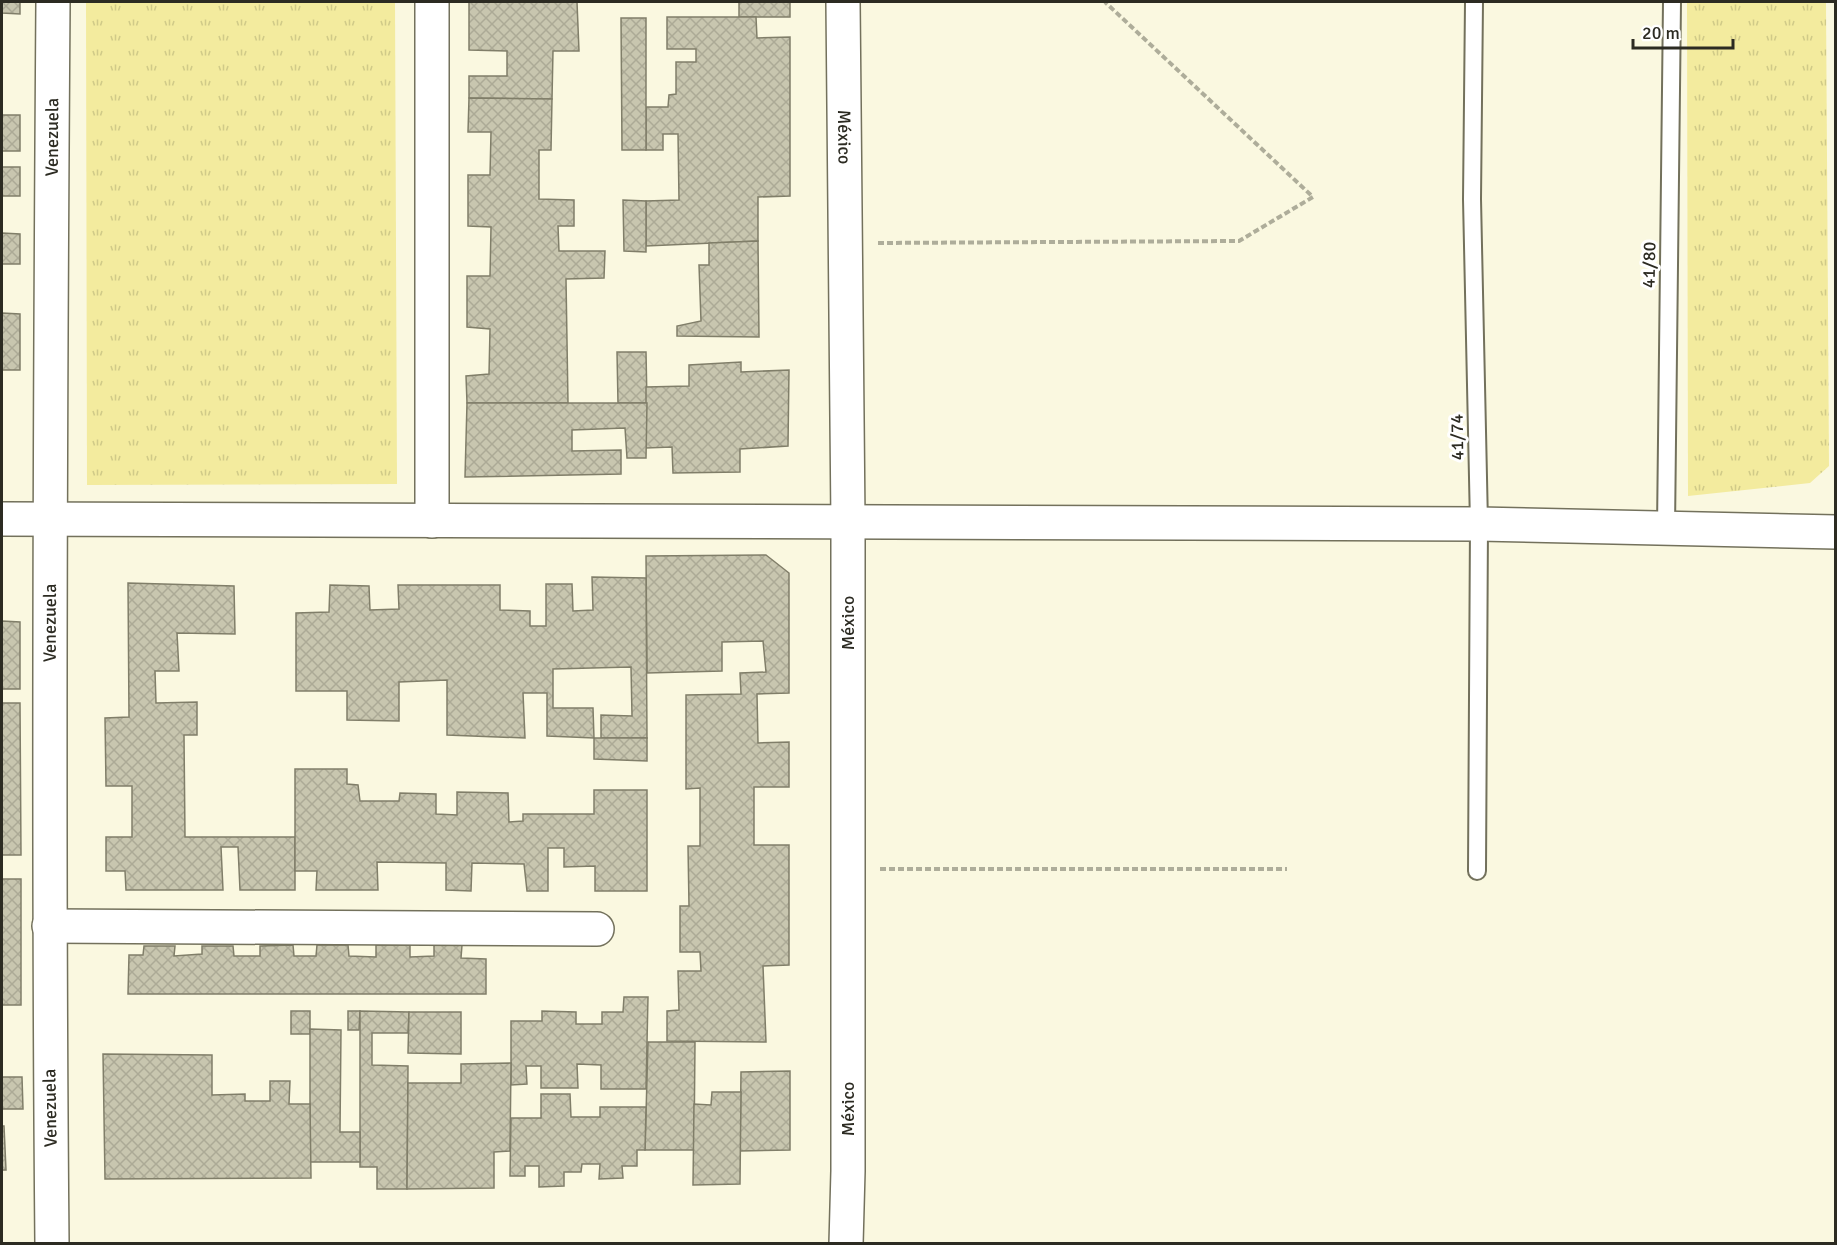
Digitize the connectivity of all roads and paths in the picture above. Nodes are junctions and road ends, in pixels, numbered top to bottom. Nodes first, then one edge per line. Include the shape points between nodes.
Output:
1 (53, 2) edge
2 (432, 2) edge
3 (843, 2) edge
4 (1105, 2) edge
5 (1474, 2) edge
6 (1672, 2) edge
7 (844, 243) junction
8 (2, 519) edge
9 (49, 519) junction
10 (432, 521) junction
11 (848, 522) junction
12 (1479, 524) junction
13 (1666, 528) junction
14 (1836, 532) edge
15 (847, 869) junction
16 (1287, 869) dead end
17 (1477, 871) dead end
18 (49, 926) junction
19 (597, 929) dead end
20 (52, 1244) edge
21 (846, 1244) edge

1 - 9 street, Venezuela
2 - 10 street
3 - 7 street, México
4 - 7 path via 1313,197 1239,241
5 - 12 lane, 41/74 via 1472,199
6 - 13 lane, 41/80
7 - 11 street, México
8 - 9 street
9 - 10 street
9 - 18 street, Venezuela
10 - 11 street
11 - 12 street
11 - 15 street, México
12 - 13 street
12 - 17 lane, 41/74
13 - 14 street
15 - 16 path
15 - 21 street, México
18 - 19 street
18 - 20 street, Venezuela

